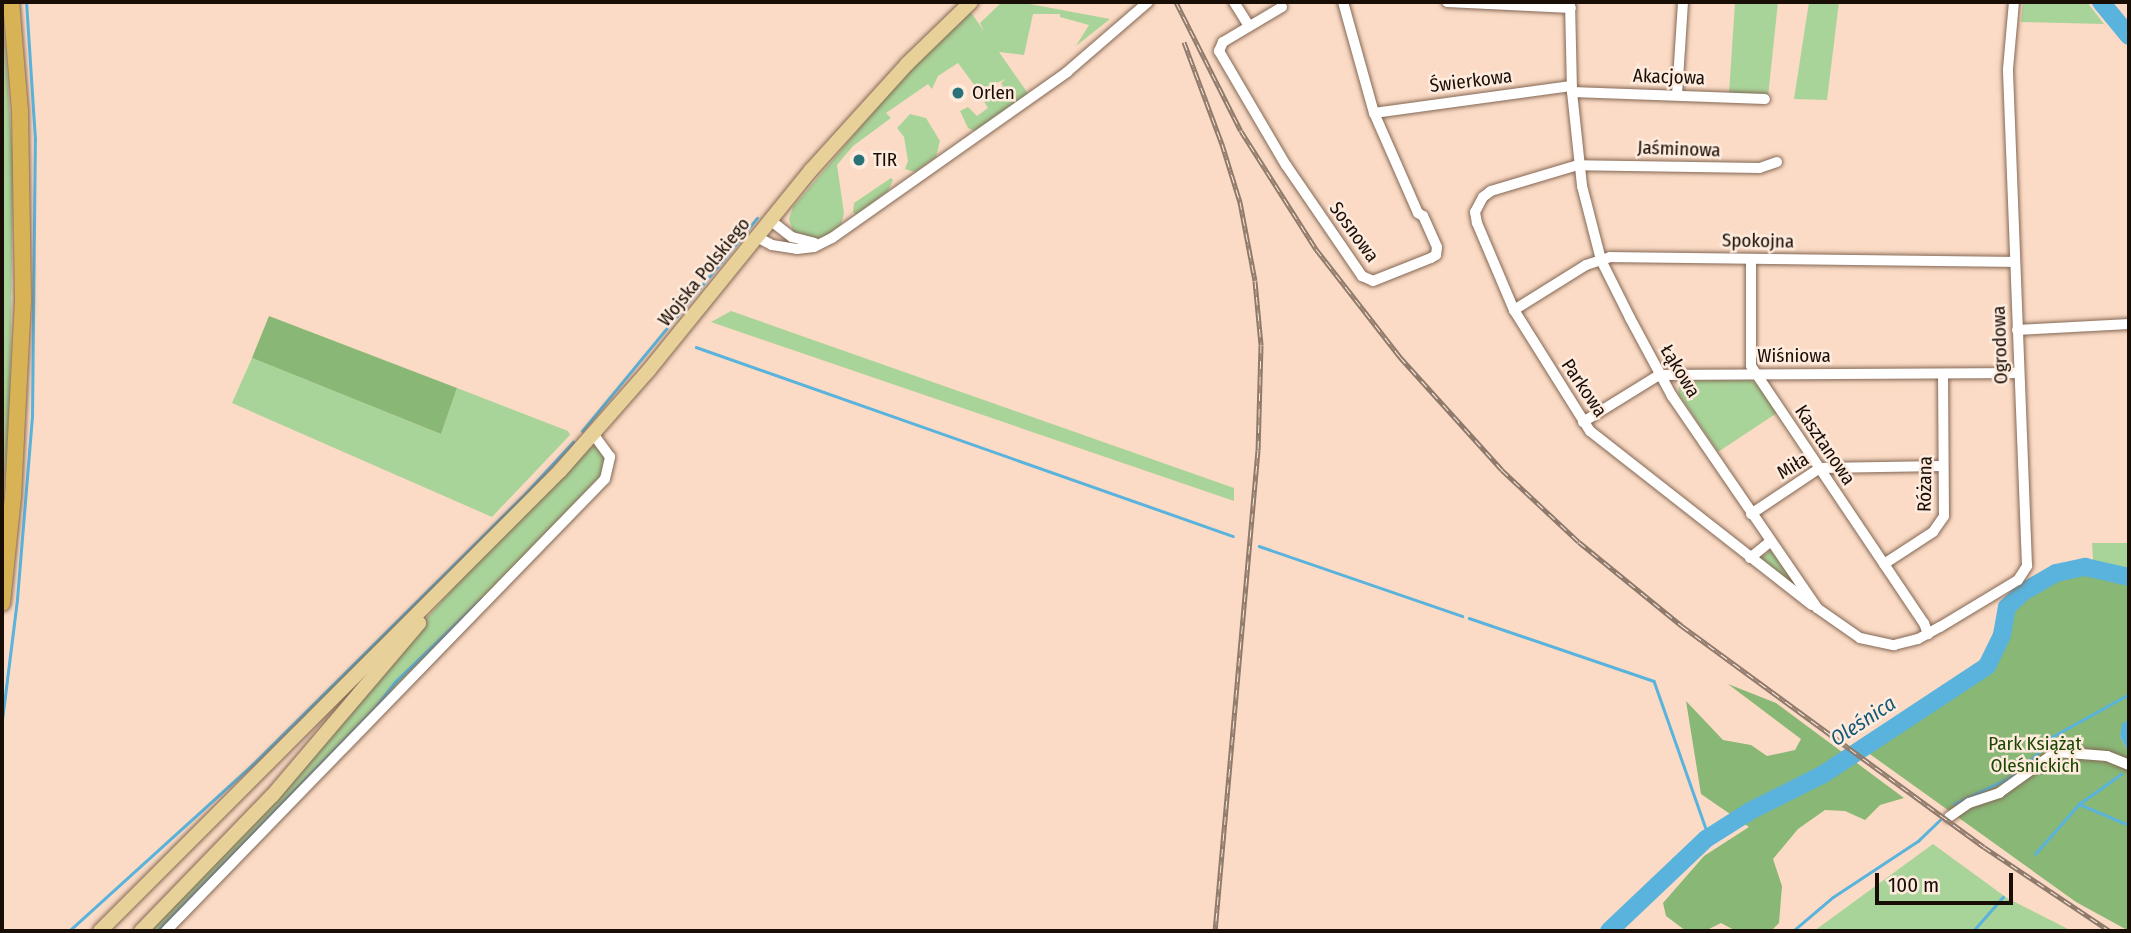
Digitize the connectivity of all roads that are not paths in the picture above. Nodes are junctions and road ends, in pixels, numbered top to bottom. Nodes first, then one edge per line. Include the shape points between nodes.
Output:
1 (11, 2) edge
2 (971, 2) edge
3 (1148, 2) edge
4 (1234, 2) edge
5 (1343, 2) edge
6 (1447, 2) edge
7 (1683, 2) edge
8 (2014, 2) edge
9 (1570, 5) edge
10 (1282, 7) dead end
11 (1249, 26) junction
12 (1572, 89) junction
13 (1677, 95) junction
14 (1765, 99) dead end
15 (1374, 113) junction
16 (1777, 162) dead end
17 (1578, 165) junction
18 (770, 220) junction
19 (757, 237) junction
20 (820, 244) junction
21 (1751, 258) junction
22 (1601, 260) junction
23 (2015, 262) junction
24 (1514, 310) junction
25 (2129, 324) edge
26 (2017, 330) junction
27 (2019, 373) junction
28 (1756, 374) junction
29 (1659, 375) junction
30 (1942, 375) junction
31 (1583, 422) junction
32 (593, 434) junction
33 (1943, 466) junction
34 (1820, 468) junction
35 (1751, 514) junction
36 (1770, 542) junction
37 (1750, 558) junction
38 (1884, 564) junction
39 (466, 566) junction
40 (2, 603) edge
41 (1817, 608) junction
42 (1928, 634) junction
43 (2129, 765) edge
44 (1949, 817) dead end
45 (100, 931) edge
46 (141, 931) edge
47 (166, 931) edge

1 - 40 highway via 20,111 23,300 13,497
2 - 18 main road, Wojska Polskiego via 865,108
3 - 20 street via 1051,84
4 - 11 street
5 - 15 street, Sosnowa
6 - 9 street
7 - 13 street
8 - 23 street, Ogrodowa via 2008,69
9 - 12 street, Łąkowa
10 - 11 street, Sosnowa
11 - 15 street, Sosnowa via 1223,42 1219,51 1286,165 1362,276 1373,281 1432,258 1438,251
12 - 13 street, Akacjowa
12 - 15 street, Świerkowa
12 - 17 street, Łąkowa
13 - 14 street, Akacjowa
16 - 17 street, Jaśminowa via 1760,168
17 - 22 street, Łąkowa
17 - 24 street, Parkowa via 1491,191 1478,204 1477,223
18 - 19 main road, Wojska Polskiego
18 - 20 street via 797,240
19 - 20 street via 784,247
19 - 32 main road, Wojska Polskiego
21 - 22 street, Spokojna
21 - 23 street, Spokojna
21 - 28 street, Kasztanowa via 1751,366
22 - 24 street, Spokojna
22 - 29 street, Łąkowa
23 - 26 street, Ogrodowa
24 - 31 street, Parkowa
25 - 26 street
26 - 27 street, Ogrodowa
27 - 30 street, Wiśniowa
27 - 42 street, Ogrodowa via 2027,566 2018,580
28 - 29 street, Wiśniowa
28 - 30 street, Wiśniowa
28 - 34 street, Kasztanowa
29 - 31 street
29 - 35 street, Łąkowa
30 - 33 street, Różana
31 - 37 street, Parkowa
32 - 39 main road, Wojska Polskiego
32 - 47 street via 610,457 605,479
33 - 34 street, Miła
33 - 38 street, Różana via 1940,526
34 - 35 street, Miła
34 - 38 street, Kasztanowa
35 - 36 street, Łąkowa
36 - 37 street
36 - 41 street, Łąkowa
37 - 41 street, Parkowa
38 - 42 street, Kasztanowa
39 - 45 main road
39 - 46 main road via 281,786
41 - 42 street, Łąkowa via 1870,642 1894,645
43 - 44 street via 2106,757 2056,752 1999,793 1969,803

